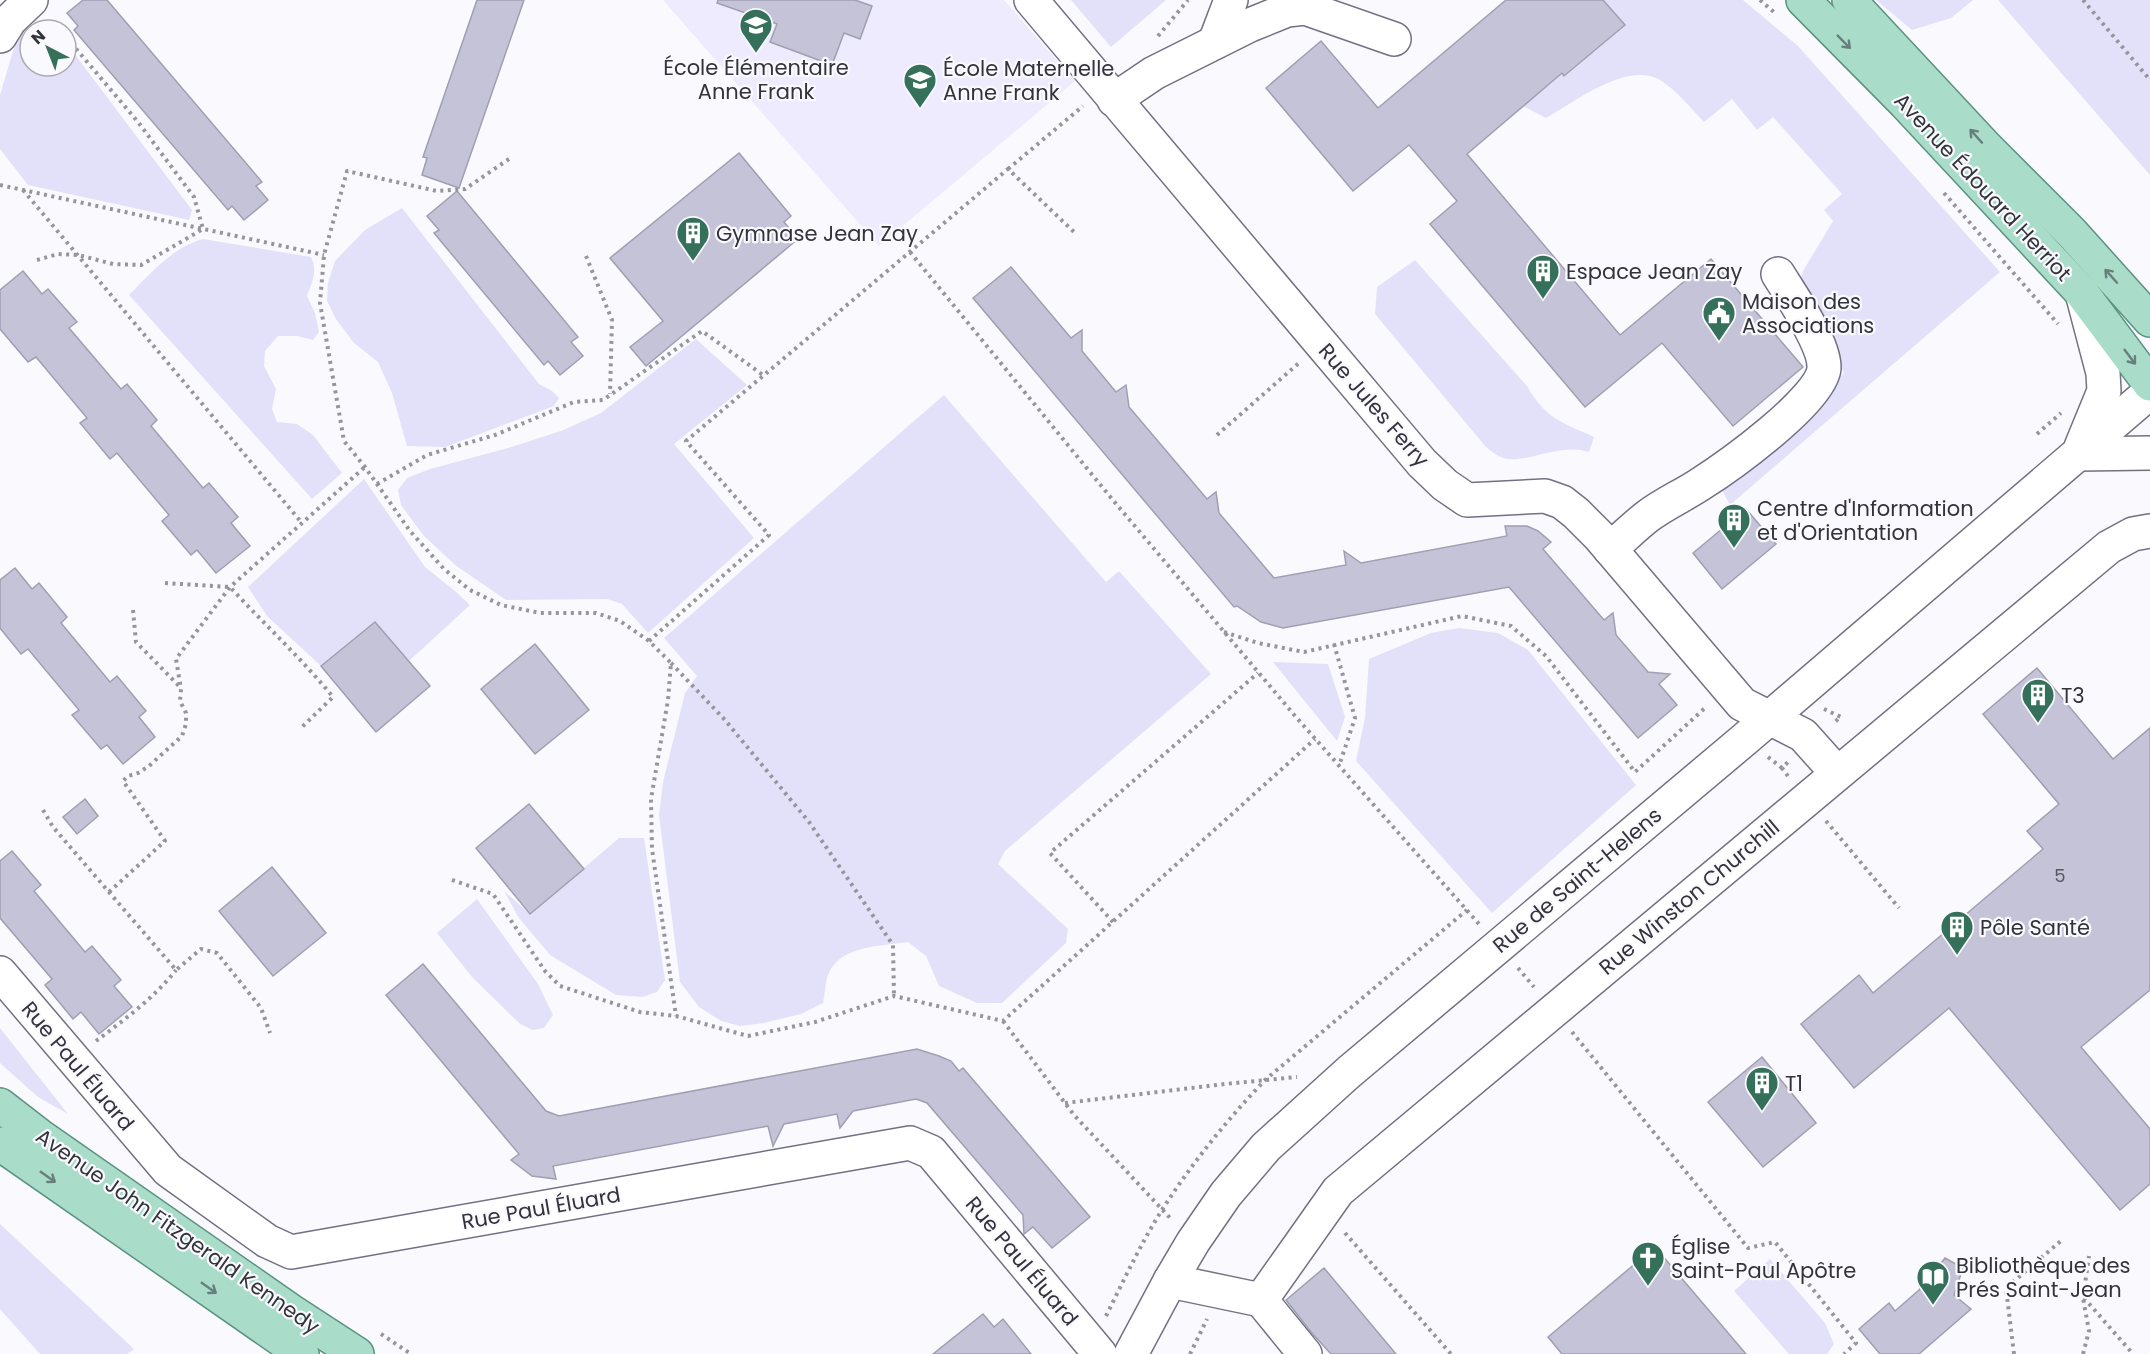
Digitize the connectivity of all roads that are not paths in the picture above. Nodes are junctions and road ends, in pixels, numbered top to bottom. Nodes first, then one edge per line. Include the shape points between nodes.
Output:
1 (31, 0) edge
2 (1031, 0) edge
3 (1231, 0) edge
4 (1849, 0) edge
5 (1303, 4) edge
6 (1792, 10) edge
7 (0, 36) edge
8 (1394, 39) dead end
9 (1215, 42) junction
10 (1109, 94) junction
11 (1778, 274) dead end
12 (2082, 293) junction
13 (2150, 320) edge
14 (2150, 384) edge
15 (2150, 392) edge
16 (2150, 453) edge
17 (2078, 454) junction
18 (2150, 531) edge
19 (1610, 549) junction
20 (1768, 718) junction
21 (1837, 773) junction
22 (0, 973) edge
23 (0, 1105) edge
24 (0, 1144) edge
25 (1170, 1281) junction
26 (1261, 1300) junction
27 (302, 1354) edge
28 (357, 1354) edge
29 (1100, 1354) edge
30 (1131, 1354) edge
31 (1305, 1354) edge

1 - 7 street
2 - 10 street, Rue Jules Ferry
3 - 9 street
13 -> 4 main road, Avenue Édouard Herriot
5 - 8 street
5 - 9 street
6 -> 12 main road, Avenue Édouard Herriot via 1905,103
9 - 10 street
10 - 19 street, Rue Jules Ferry via 1422,463 1445,484 1467,500 1545,496 1562,502
11 - 19 street via 1819,348 1824,369 1815,389 1745,452 1648,516
12 -> 14 main road, Avenue Édouard Herriot
12 - 17 street, Rue de Saint-Helens via 2104,391
15 - 17 street, Rue de Saint-Helens
16 - 17 street
17 - 20 street, Rue de Saint-Helens
18 - 21 street, Rue Winston Churchill via 2133,534 2109,548
19 - 20 street, Rue Jules Ferry via 1742,704
20 - 21 street, Rue Jules Ferry via 1803,735
20 - 25 street, Rue de Saint-Helens via 1349,1072 1266,1147 1226,1194
21 - 26 street, Rue Winston Churchill via 1338,1191
22 - 29 street, Rue Paul Éluard via 168,1170 267,1241 291,1252 910,1143 931,1152
23 - 28 main road, Avenue John Fitzgerald Kennedy
24 -> 27 main road, Avenue John Fitzgerald Kennedy
25 - 26 street
25 - 30 street, Rue de Saint-Helens
26 - 31 street

